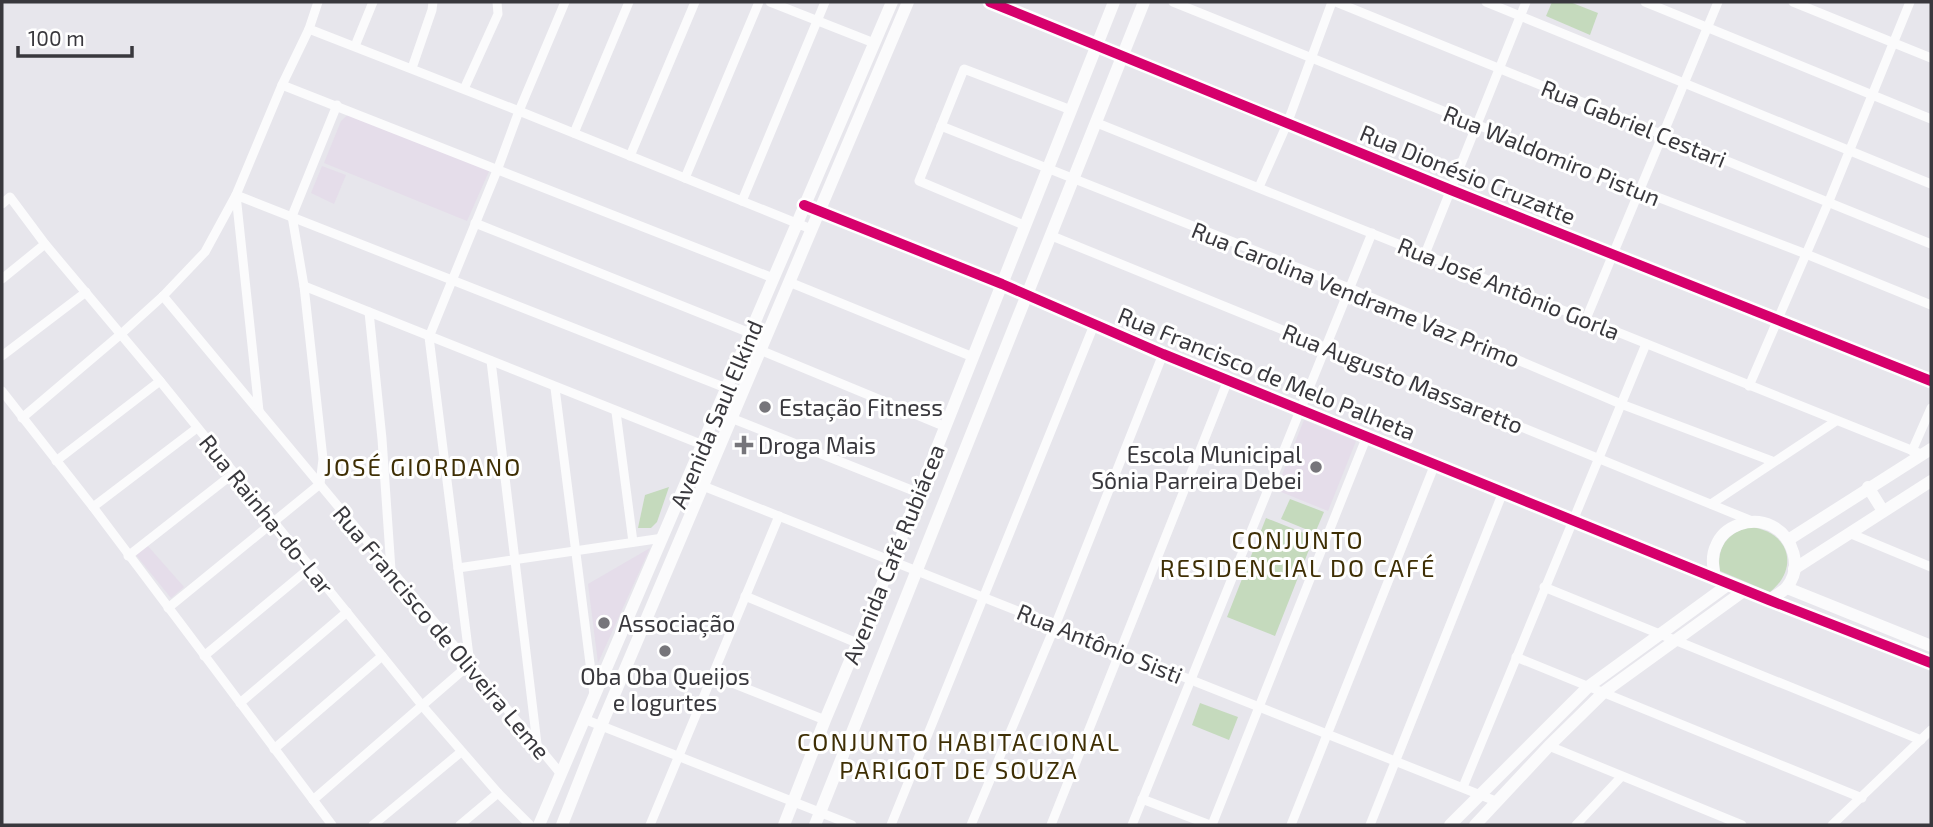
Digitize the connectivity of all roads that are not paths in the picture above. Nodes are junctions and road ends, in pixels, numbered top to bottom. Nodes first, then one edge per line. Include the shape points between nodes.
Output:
1 (318, 2) edge
2 (373, 2) edge
3 (433, 2) edge
4 (496, 2) edge
5 (503, 2) edge
6 (565, 2) edge
7 (629, 2) edge
8 (695, 2) edge
9 (760, 2) edge
10 (770, 2) edge
11 (825, 2) edge
12 (892, 2) edge
13 (908, 2) edge
14 (990, 2) edge
15 (1114, 2) edge
16 (1144, 2) edge
17 (1173, 2) edge
18 (1334, 2) edge
19 (1486, 2) edge
20 (1526, 2) edge
21 (1645, 2) edge
22 (1718, 2) edge
23 (1793, 2) edge
24 (1910, 2) edge
25 (498, 14) junction
26 (1520, 16) junction
27 (817, 21) junction
28 (1707, 27) junction
29 (309, 29) junction
30 (874, 43) junction
31 (1892, 43) junction
32 (355, 46) junction
33 (1096, 46) junction
34 (1122, 57) junction
35 (1312, 58) junction
36 (1931, 58) edge
37 (412, 68) junction
38 (1500, 68) junction
39 (1684, 83) junction
40 (282, 85) junction
41 (464, 89) junction
42 (1872, 94) junction
43 (337, 105) junction
44 (1071, 110) junction
45 (519, 111) junction
46 (1931, 118) edge
47 (1097, 123) junction
48 (1287, 124) junction
49 (1478, 125) junction
50 (941, 126) junction
51 (574, 133) junction
52 (1663, 135) junction
53 (1850, 150) junction
54 (630, 156) junction
55 (498, 168) junction
56 (1048, 168) junction
57 (685, 178) junction
58 (1074, 180) junction
59 (1931, 184) edge
60 (1259, 187) junction
61 (1451, 190) junction
62 (1639, 190) junction
63 (236, 195) junction
64 (6, 201) edge
65 (742, 201) junction
66 (1829, 201) junction
67 (804, 205) junction
68 (819, 211) junction
69 (292, 216) junction
70 (475, 223) junction
71 (796, 223) junction
72 (1026, 226) junction
73 (811, 229) junction
74 (1372, 233) junction
75 (1052, 236) junction
76 (45, 244) junction
77 (1931, 244) edge
78 (1425, 254) junction
79 (1806, 254) junction
80 (1613, 255) junction
81 (773, 278) junction
82 (2, 279) edge
83 (452, 279) junction
84 (789, 282) junction
85 (1002, 284) junction
86 (304, 286) junction
87 (1349, 288) junction
88 (86, 292) junction
89 (1028, 295) junction
90 (163, 296) junction
91 (1931, 305) edge
92 (369, 312) junction
93 (1586, 319) junction
94 (1778, 319) junction
95 (1094, 325) junction
96 (750, 333) junction
97 (121, 334) junction
98 (429, 337) junction
99 (1646, 344) junction
100 (1326, 346) junction
101 (760, 350) junction
102 (1163, 354) junction
103 (2, 356) edge
104 (974, 357) junction
105 (491, 361) junction
106 (1228, 380) junction
107 (160, 381) junction
108 (1931, 381) edge
109 (1749, 386) junction
110 (555, 388) junction
111 (726, 388) junction
112 (2, 391) edge
113 (1621, 404) junction
114 (1931, 408) edge
115 (1300, 409) junction
116 (259, 411) junction
117 (616, 412) junction
118 (22, 418) junction
119 (731, 418) junction
120 (1836, 421) junction
121 (946, 427) junction
122 (197, 428) junction
123 (1367, 436) junction
124 (703, 445) junction
125 (1921, 451) edge
126 (1598, 458) junction
127 (57, 461) junction
128 (1772, 461) junction
129 (1435, 464) junction
130 (234, 473) junction
131 (1931, 481) edge
132 (320, 484) junction
133 (703, 486) junction
134 (1868, 487) junction
135 (1503, 492) junction
136 (919, 493) junction
137 (1711, 504) junction
138 (93, 507) junction
139 (1883, 511) junction
140 (779, 516) junction
141 (273, 520) junction
142 (1572, 520) junction
143 (1754, 521) junction
144 (1849, 533) junction
145 (663, 538) junction
146 (1788, 540) junction
147 (633, 542) junction
148 (576, 550) junction
149 (128, 556) junction
150 (516, 558) junction
151 (892, 561) junction
152 (310, 567) junction
153 (1931, 567) edge
154 (458, 568) junction
155 (1794, 569) junction
156 (391, 570) junction
157 (916, 570) junction
158 (1715, 578) junction
159 (1729, 584) junction
160 (1544, 587) junction
161 (1787, 588) junction
162 (1745, 590) junction
163 (745, 596) junction
164 (984, 597) junction
165 (1769, 600) junction
166 (168, 608) junction
167 (347, 612) junction
168 (1055, 626) junction
169 (1658, 634) junction
170 (1675, 639) junction
171 (857, 643) junction
172 (1931, 646) edge
173 (1122, 652) junction
174 (204, 656) junction
175 (382, 656) junction
176 (1516, 657) junction
177 (1931, 663) edge
178 (470, 664) junction
179 (712, 675) junction
180 (1191, 679) junction
181 (1589, 686) junction
182 (1604, 692) junction
183 (594, 697) junction
184 (240, 703) junction
185 (421, 704) junction
186 (1260, 707) junction
187 (584, 719) junction
188 (825, 720) junction
189 (601, 726) junction
190 (1931, 730) edge
191 (1328, 734) junction
192 (1921, 740) junction
193 (537, 746) junction
194 (1549, 746) junction
195 (274, 749) junction
196 (461, 752) junction
197 (678, 757) junction
198 (1396, 761) junction
199 (561, 774) junction
200 (1622, 777) junction
201 (1463, 787) junction
202 (498, 793) junction
203 (1480, 794) junction
204 (1862, 798) junction
205 (1142, 799) junction
206 (313, 800) junction
207 (793, 802) junction
208 (1498, 802) junction
209 (818, 819) edge
210 (332, 825) edge
211 (373, 825) edge
212 (460, 825) edge
213 (530, 825) edge
214 (539, 825) edge
215 (562, 825) edge
216 (650, 825) edge
217 (784, 825) edge
218 (852, 825) edge
219 (891, 825) edge
220 (971, 825) edge
221 (1051, 825) edge
222 (1132, 825) edge
223 (1211, 825) edge
224 (1291, 825) edge
225 (1370, 825) edge
226 (1450, 825) edge
227 (1475, 825) edge
228 (1576, 825) edge
229 (1742, 825) edge
230 (1832, 825) edge

1 - 29 street
2 - 32 street
3 - 37 street
4 - 25 street
5 - 25 street
6 - 45 street
7 - 51 street
8 - 54 street
9 - 57 street
10 - 27 street
11 - 27 street
12 - 30 street, Avenida Saul Elkind
13 - 68 street, Avenida Saul Elkind
14 - 33 street, Rua Dionésio Cruzatte
15 - 33 street, Avenida Café Rubiácea
16 - 34 street, Avenida Café Rubiácea
17 - 35 street, Rua Waldomiro Pistun
18 - 35 street
18 - 38 street, Rua Gabriel Cestari
19 - 26 street
20 - 26 street
21 - 28 street
22 - 28 street
23 - 31 street
24 - 31 street
25 - 41 street
26 - 38 street
26 - 39 street
27 - 30 street
27 - 65 street
28 - 39 street
28 - 42 street
29 - 32 street
29 - 40 street
30 - 67 street, Avenida Saul Elkind
31 - 36 street
31 - 42 street
32 - 37 street
33 - 34 street, Rua Dionésio Cruzatte
33 - 44 street, Avenida Café Rubiácea
34 - 47 street, Avenida Café Rubiácea
34 - 48 street, Rua Dionésio Cruzatte
35 - 48 street
35 - 49 street, Rua Waldomiro Pistun
37 - 41 street
38 - 49 street
38 - 52 street, Rua Gabriel Cestari
39 - 52 street
39 - 53 street
40 - 43 street
40 - 63 street
41 - 45 street
42 - 46 street
42 - 53 street
43 - 55 street
43 - 69 street
44 - 50 street via 964,69
44 - 56 street, Avenida Café Rubiácea
45 - 51 street
45 - 55 street
47 - 58 street, Avenida Café Rubiácea
47 - 60 street, Rua José Antônio Gorla
48 - 60 street
48 - 61 street, Rua Dionésio Cruzatte
49 - 61 street
49 - 62 street, Rua Waldomiro Pistun
50 - 56 street, Rua Carolina Vendrame Vaz Primo
50 - 72 street via 919,181
51 - 54 street
52 - 62 street
52 - 66 street, Rua Gabriel Cestari
53 - 59 street
53 - 66 street
54 - 57 street
55 - 70 street
55 - 81 street
56 - 58 street, Rua Carolina Vendrame Vaz Primo
56 - 72 street, Avenida Café Rubiácea
57 - 65 street
58 - 75 street, Avenida Café Rubiácea
58 - 87 street, Rua Carolina Vendrame Vaz Primo
60 - 74 street, Rua José Antônio Gorla
61 - 78 street
61 - 80 street, Rua Dionésio Cruzatte
62 - 79 street, Rua Waldomiro Pistun
62 - 80 street
63 - 69 street
63 - 90 street via 205,252
63 - 116 street
64 - 76 street, Rua Rainha-do-Lar
65 - 71 street
66 - 77 street, Rua Gabriel Cestari
66 - 79 street
67 - 68 street, Rua Francisco de Melo Palheta
67 - 71 street, Avenida Saul Elkind
68 - 73 street, Avenida Saul Elkind
68 - 85 street, Rua Francisco de Melo Palheta
69 - 83 street
69 - 86 street
70 - 83 street
70 - 96 street
71 - 73 street
71 - 81 street, Avenida Saul Elkind
72 - 85 street, Avenida Café Rubiácea
73 - 84 street, Avenida Saul Elkind
74 - 78 street, Rua José Antônio Gorla
74 - 87 street
75 - 89 street, Avenida Café Rubiácea
75 - 100 street, Rua Augusto Massaretto
76 - 82 street
76 - 88 street, Rua Rainha-do-Lar
78 - 93 street, Rua José Antônio Gorla
79 - 91 street, Rua Waldomiro Pistun
79 - 94 street
80 - 93 street
80 - 94 street, Rua Dionésio Cruzatte
81 - 96 street, Avenida Saul Elkind
83 - 98 street
83 - 111 street
84 - 101 street, Avenida Saul Elkind
84 - 104 street
85 - 89 street, Rua Francisco de Melo Palheta
85 - 104 street, Avenida Café Rubiácea
86 - 92 street
86 - 132 street via 323,459
87 - 100 street
87 - 113 street, Rua Carolina Vendrame Vaz Primo
88 - 97 street, Rua Rainha-do-Lar
88 - 103 street
89 - 95 street, Rua Francisco de Melo Palheta
89 - 157 street, Avenida Café Rubiácea
90 - 97 street
90 - 116 street, Rua Francisco de Oliveira Leme
92 - 98 street
92 - 156 street
93 - 99 street, Rua José Antônio Gorla
94 - 108 street, Rua Dionésio Cruzatte
94 - 109 street
95 - 102 street, Rua Francisco de Melo Palheta
95 - 164 street
96 - 111 street, Avenida Saul Elkind
97 - 107 street, Rua Rainha-do-Lar
97 - 118 street
98 - 105 street
98 - 154 street
99 - 109 street, Rua José Antônio Gorla
99 - 113 street
100 - 115 street
100 - 126 street, Rua Augusto Massaretto
101 - 119 street, Avenida Saul Elkind
101 - 121 street
102 - 106 street, Rua Francisco de Melo Palheta
102 - 168 street
104 - 121 street, Avenida Café Rubiácea
105 - 110 street
105 - 150 street
106 - 115 street, Rua Francisco de Melo Palheta
106 - 173 street
107 - 122 street, Rua Rainha-do-Lar
107 - 127 street
109 - 120 street, Rua José Antônio Gorla
110 - 117 street
110 - 148 street
111 - 124 street, Avenida Saul Elkind
112 - 118 street
113 - 126 street
113 - 128 street, Rua Carolina Vendrame Vaz Primo
114 - 125 street
115 - 123 street, Rua Francisco de Melo Palheta
115 - 180 street
116 - 132 street, Rua Francisco de Oliveira Leme
117 - 124 street
117 - 147 street
118 - 127 street
119 - 133 street, Avenida Saul Elkind
119 - 136 street
120 - 125 street, Rua José Antônio Gorla
120 - 128 street
121 - 136 street, Avenida Café Rubiácea
122 - 130 street, Rua Rainha-do-Lar
122 - 138 street
123 - 129 street, Rua Francisco de Melo Palheta
123 - 186 street
124 - 145 street, Avenida Saul Elkind
125 - 134 street
126 - 137 street, Rua Augusto Massaretto
126 - 142 street
127 - 138 street
128 - 137 street
129 - 135 street, Rua Francisco de Melo Palheta
129 - 191 street
130 - 141 street, Rua Rainha-do-Lar
130 - 149 street
131 - 139 street
132 - 141 street
132 - 156 street, Rua Francisco de Oliveira Leme
133 - 140 street, Rua Antônio Sisti
133 - 189 street, Avenida Saul Elkind
134 - 139 street
134 - 146 street
135 - 142 street, Rua Francisco de Melo Palheta
135 - 198 street
136 - 151 street, Avenida Café Rubiácea
137 - 143 street, Rua Augusto Massaretto
138 - 149 street
139 - 144 street
140 - 151 street, Rua Antônio Sisti
140 - 163 street
141 - 152 street, Rua Rainha-do-Lar
141 - 166 street
142 - 158 street, Rua Francisco de Melo Palheta
142 - 160 street
143 - 146 street via 1772,526
143 - 158 street via 1737,524 1723,534 1712,564
144 - 153 street
144 - 155 street
145 - 147 street
145 - 183 street, Avenida Saul Elkind
146 - 155 street via 1796,557
147 - 148 street
148 - 150 street
148 - 183 street
149 - 166 street
150 - 154 street
150 - 193 street
151 - 157 street, Rua Antônio Sisti
151 - 171 street, Avenida Café Rubiácea
152 - 167 street, Rua Rainha-do-Lar
152 - 174 street
154 - 178 street
155 - 161 street
156 - 178 street, Rua Francisco de Oliveira Leme
157 - 164 street, Rua Antônio Sisti
157 - 209 street, Avenida Café Rubiácea
158 - 159 street
159 - 162 street
159 - 169 street
160 - 169 street
160 - 176 street
161 - 165 street
161 - 172 street
162 - 165 street
162 - 170 street
163 - 171 street
163 - 179 street
164 - 168 street, Rua Antônio Sisti
164 - 219 street
165 - 177 street
166 - 174 street
167 - 175 street, Rua Rainha-do-Lar
167 - 184 street
168 - 173 street, Rua Antônio Sisti
168 - 220 street
169 - 170 street
169 - 181 street
170 - 182 street
170 - 192 street
171 - 188 street, Avenida Café Rubiácea
173 - 180 street, Rua Antônio Sisti
173 - 221 street
174 - 184 street
175 - 185 street, Rua Rainha-do-Lar
175 - 195 street
176 - 181 street
176 - 201 street
178 - 185 street
178 - 193 street, Rua Francisco de Oliveira Leme
179 - 188 street
179 - 197 street
180 - 186 street, Rua Antônio Sisti
180 - 205 street
181 - 182 street
181 - 203 street
182 - 194 street
182 - 204 street
183 - 187 street, Avenida Saul Elkind
184 - 195 street
185 - 196 street, Rua Rainha-do-Lar
185 - 206 street
186 - 191 street, Rua Antônio Sisti
186 - 223 street
187 - 189 street
187 - 199 street, Avenida Saul Elkind
188 - 207 street, Avenida Café Rubiácea
189 - 197 street
189 - 215 street, Avenida Saul Elkind
190 - 192 street
191 - 198 street, Rua Antônio Sisti
191 - 224 street
192 - 204 street
193 - 199 street, Rua Francisco de Oliveira Leme
194 - 200 street
194 - 208 street
195 - 206 street
196 - 202 street, Rua Rainha-do-Lar
196 - 211 street
197 - 207 street
197 - 216 street
198 - 201 street, Rua Antônio Sisti
198 - 225 street
199 - 214 street, Avenida Saul Elkind
200 - 228 street
200 - 229 street
201 - 203 street, Rua Antônio Sisti
202 - 212 street
202 - 213 street, Rua Rainha-do-Lar
203 - 208 street, Rua Antônio Sisti
203 - 226 street
204 - 230 street
205 - 222 street
205 - 223 street
206 - 210 street
207 - 209 street
207 - 217 street, Avenida Café Rubiácea
208 - 227 street
209 - 218 street

